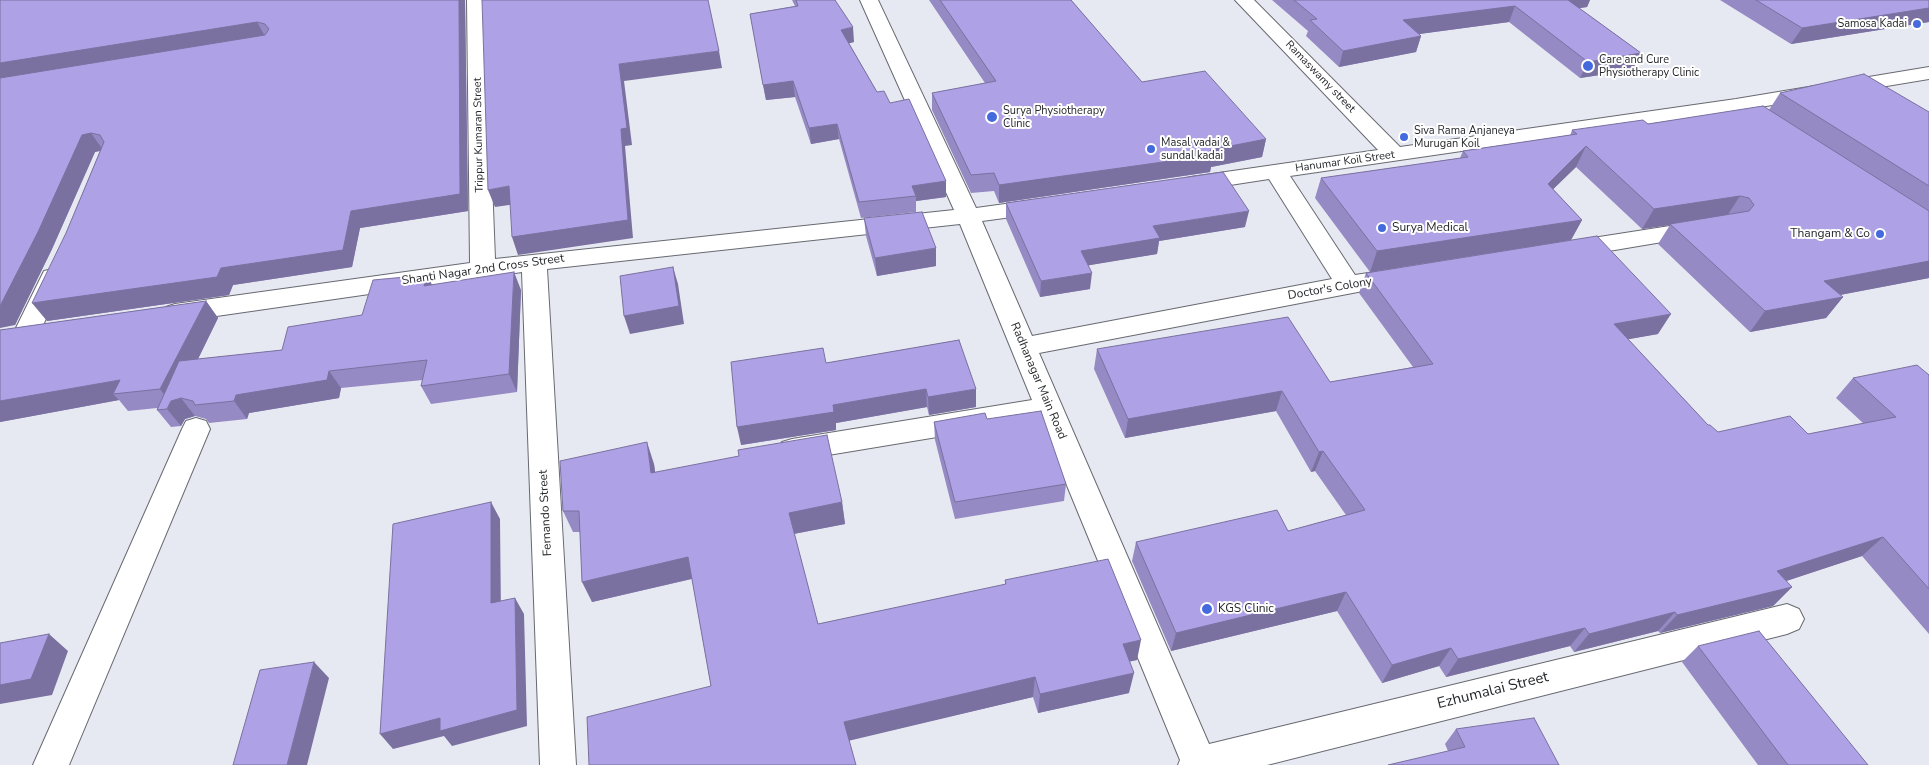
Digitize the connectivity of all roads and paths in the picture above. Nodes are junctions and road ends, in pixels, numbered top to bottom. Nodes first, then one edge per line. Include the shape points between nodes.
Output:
1 (476, 0) edge
2 (868, 0) edge
3 (1244, 0) edge
4 (1929, 73) edge
5 (1736, 105) junction
6 (1761, 121) edge
7 (1395, 155) junction
8 (1276, 172) junction
9 (1170, 187) edge
10 (1064, 202) edge
11 (968, 216) junction
12 (1727, 225) edge
13 (1543, 254) edge
14 (62, 259) edge
15 (534, 262) junction
16 (483, 270) junction
17 (1426, 272) edge
18 (1349, 285) junction
19 (152, 316) edge
20 (55, 330) edge
21 (26, 334) junction
22 (0, 339) edge
23 (1024, 347) junction
24 (1049, 408) junction
25 (196, 429) dead end
26 (763, 455) edge
27 (1787, 619) dead end
28 (50, 765) edge
29 (558, 765) edge
30 (1198, 765) edge

1 - 16 street, Trippur Kumaran Street
2 - 11 street, Radhanagar Main Road
3 - 7 street, Ramaswamy street
4 - 5 street, Hanumar Koil Street
5 - 6 street
5 - 7 street, Hanumar Koil Street
7 - 8 street, Hanumar Koil Street
8 - 9 street, Hanumar Koil Street
8 - 18 street
10 - 11 street
11 - 15 street, Shanti Nagar 2nd Cross Street
11 - 23 street, Radhanagar Main Road
12 - 13 street
14 - 21 street
15 - 16 street, Shanti Nagar 2nd Cross Street
15 - 29 street, Fernando Street
16 - 19 street, Shanti Nagar 2nd Cross Street
17 - 18 street, Doctor's Colony
18 - 23 street, Doctor's Colony
20 - 21 street
21 - 22 street
23 - 24 street, Radhanagar Main Road
24 - 26 street
24 - 30 street, Radhanagar Main Road
25 - 28 street
27 - 30 street, Ezhumalai Street

